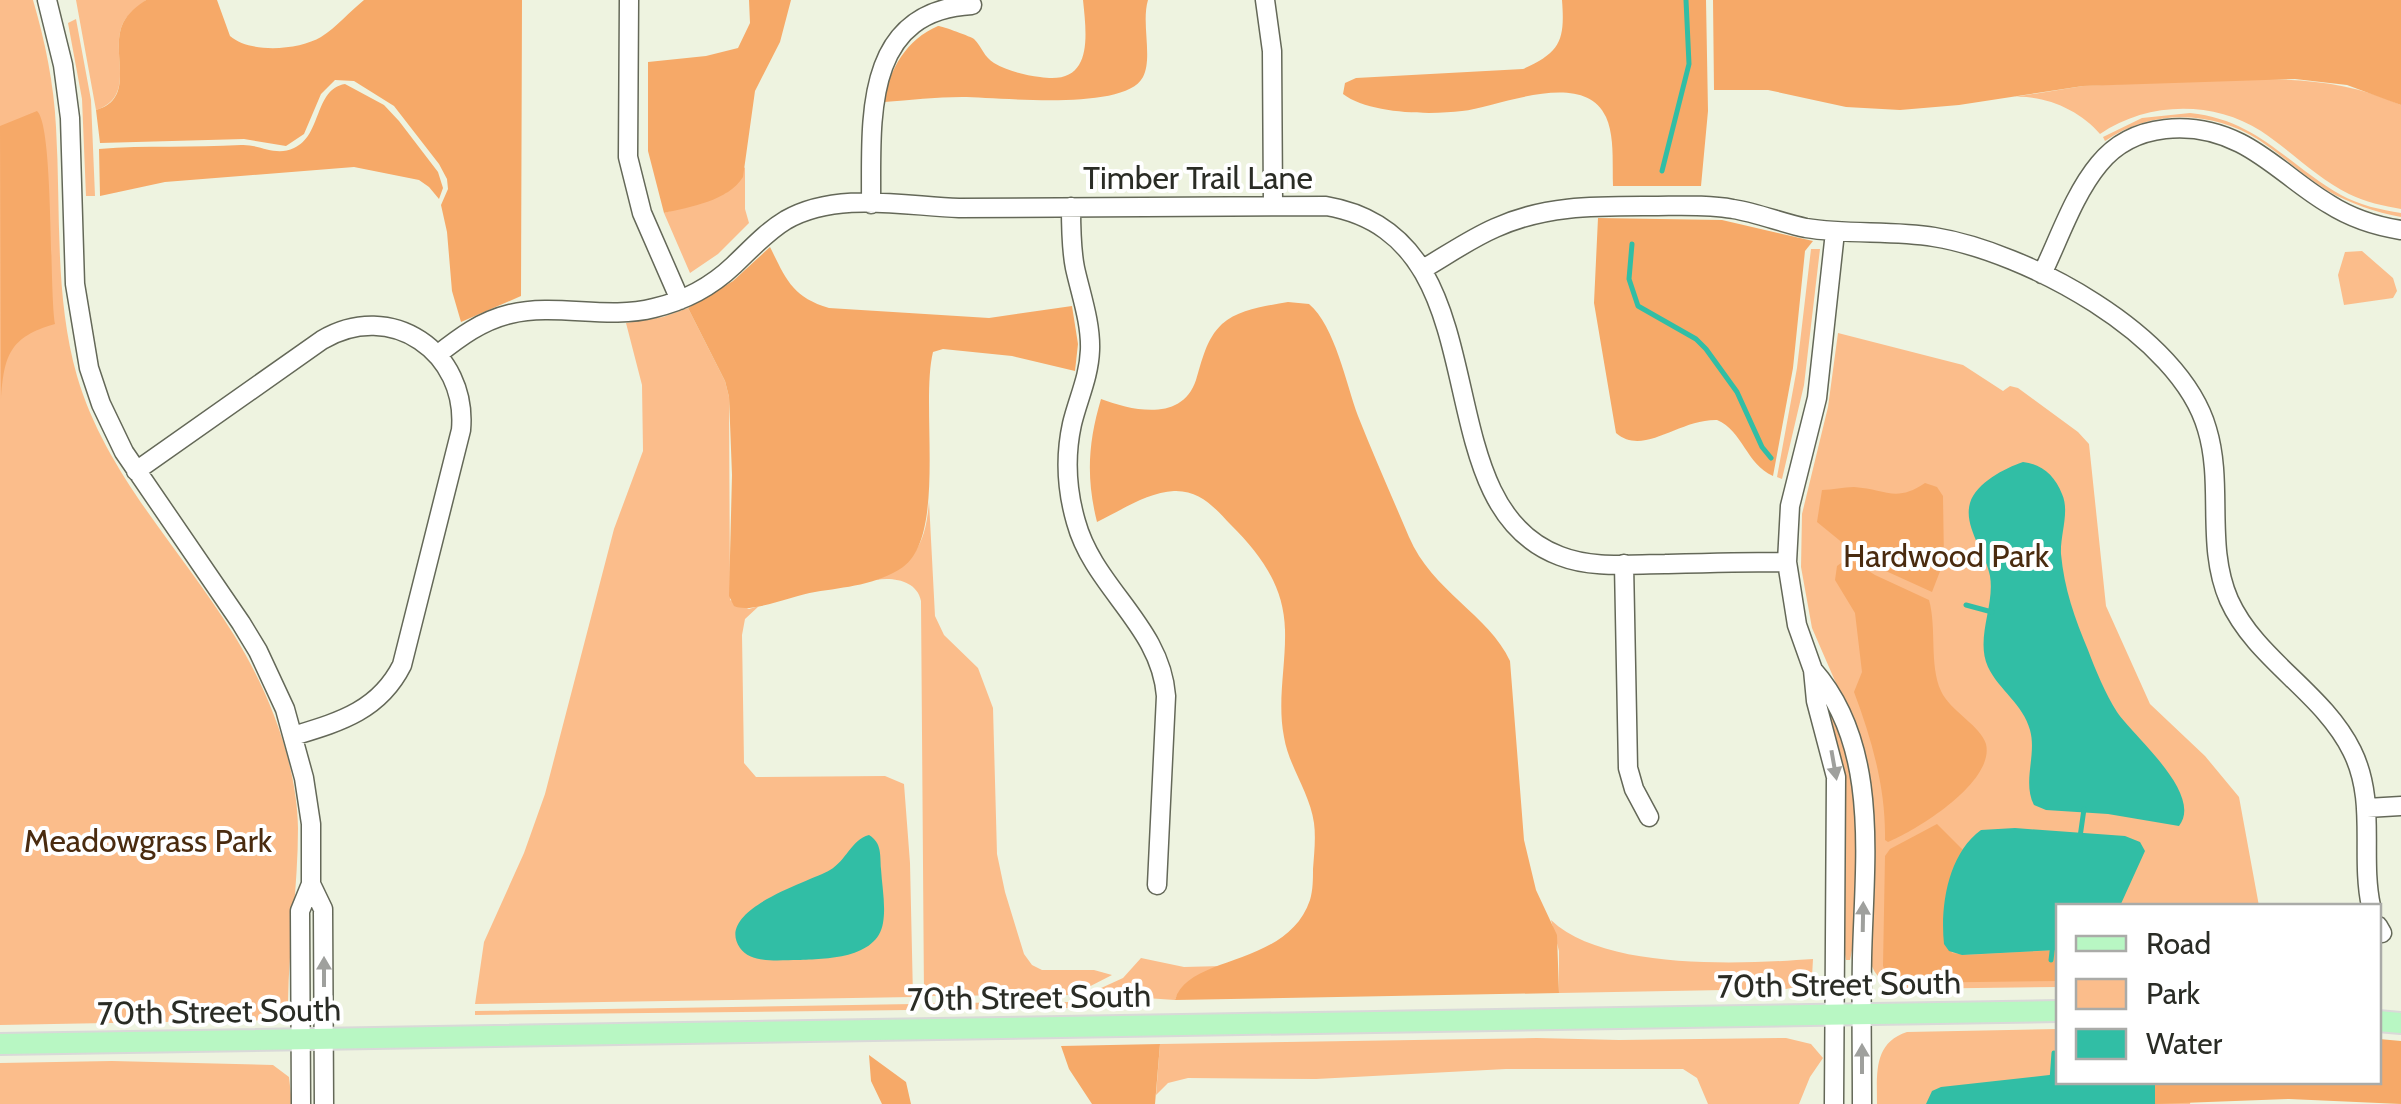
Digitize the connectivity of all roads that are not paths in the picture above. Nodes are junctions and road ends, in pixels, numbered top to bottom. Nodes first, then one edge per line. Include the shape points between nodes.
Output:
1 (46, 0) edge
2 (629, 0) edge
3 (1266, 0) edge
4 (972, 5) dead end
5 (871, 204) junction
6 (1273, 204) junction
7 (1071, 207) junction
8 (2401, 230) edge
9 (1834, 232) junction
10 (1423, 269) junction
11 (2042, 274) junction
12 (680, 300) junction
13 (437, 355) junction
14 (136, 471) junction
15 (1787, 562) junction
16 (1624, 564) junction
17 (1813, 670) junction
18 (293, 736) junction
19 (2401, 806) edge
20 (2367, 808) junction
21 (1649, 817) dead end
22 (311, 884) junction
23 (1158, 885) dead end
24 (2372, 904) edge
25 (2056, 1011) edge
26 (1834, 1014) junction
27 (1862, 1014) junction
28 (324, 1039) junction
29 (299, 1040) junction
30 (0, 1044) edge
31 (300, 1104) edge
32 (324, 1104) edge
33 (1834, 1104) edge
34 (1862, 1104) edge

1 - 14 street via 70,118 78,320 96,390
2 - 12 street via 628,157 642,213
3 - 6 street
4 - 5 street via 922,20 883,64 873,102
5 - 7 street, Timber Trail Lane
5 - 12 street, Timber Trail Lane via 794,216 718,279
6 - 7 street, Timber Trail Lane
6 - 10 street, Timber Trail Lane via 1326,206 1361,216 1394,237
7 - 23 street via 1090,348 1070,435 1069,488 1089,557 1147,636 1163,673
8 - 11 street via 2332,206 2234,140 2164,129 2126,142 2100,162
9 - 10 street via 1720,208 1585,206 1498,226
9 - 11 street via 1945,239
9 - 15 street via 1817,398 1790,506
10 - 16 street, Timber Trail Lane via 1502,508 1522,533 1556,555
11 - 20 street via 2122,323 2187,386 2211,442 2216,550 2230,603 2342,733 2362,775
12 - 13 street, Timber Trail Lane via 628,312 510,314 473,329
13 - 14 street via 416,337 386,327 333,334
13 - 18 street via 458,392 461,430 402,665 369,707
14 - 18 street via 258,650
15 - 16 street, Timber Trail Lane
15 - 17 street via 1796,625
16 - 21 street via 1628,768
17 -> 26 street via 1836,776
27 -> 17 street via 1862,790 1848,729 1833,693
18 - 22 street via 310,810
19 - 20 street
20 - 24 street
28 -> 22 street via 323,910
22 - 29 street via 300,911
25 - 27 main road, 70th Street South
26 - 27 main road, 70th Street South
26 - 28 main road, 70th Street South
26 - 33 street
34 -> 27 street
28 - 29 main road, 70th Street South
28 - 32 street
29 - 30 main road, 70th Street South
29 - 31 street

